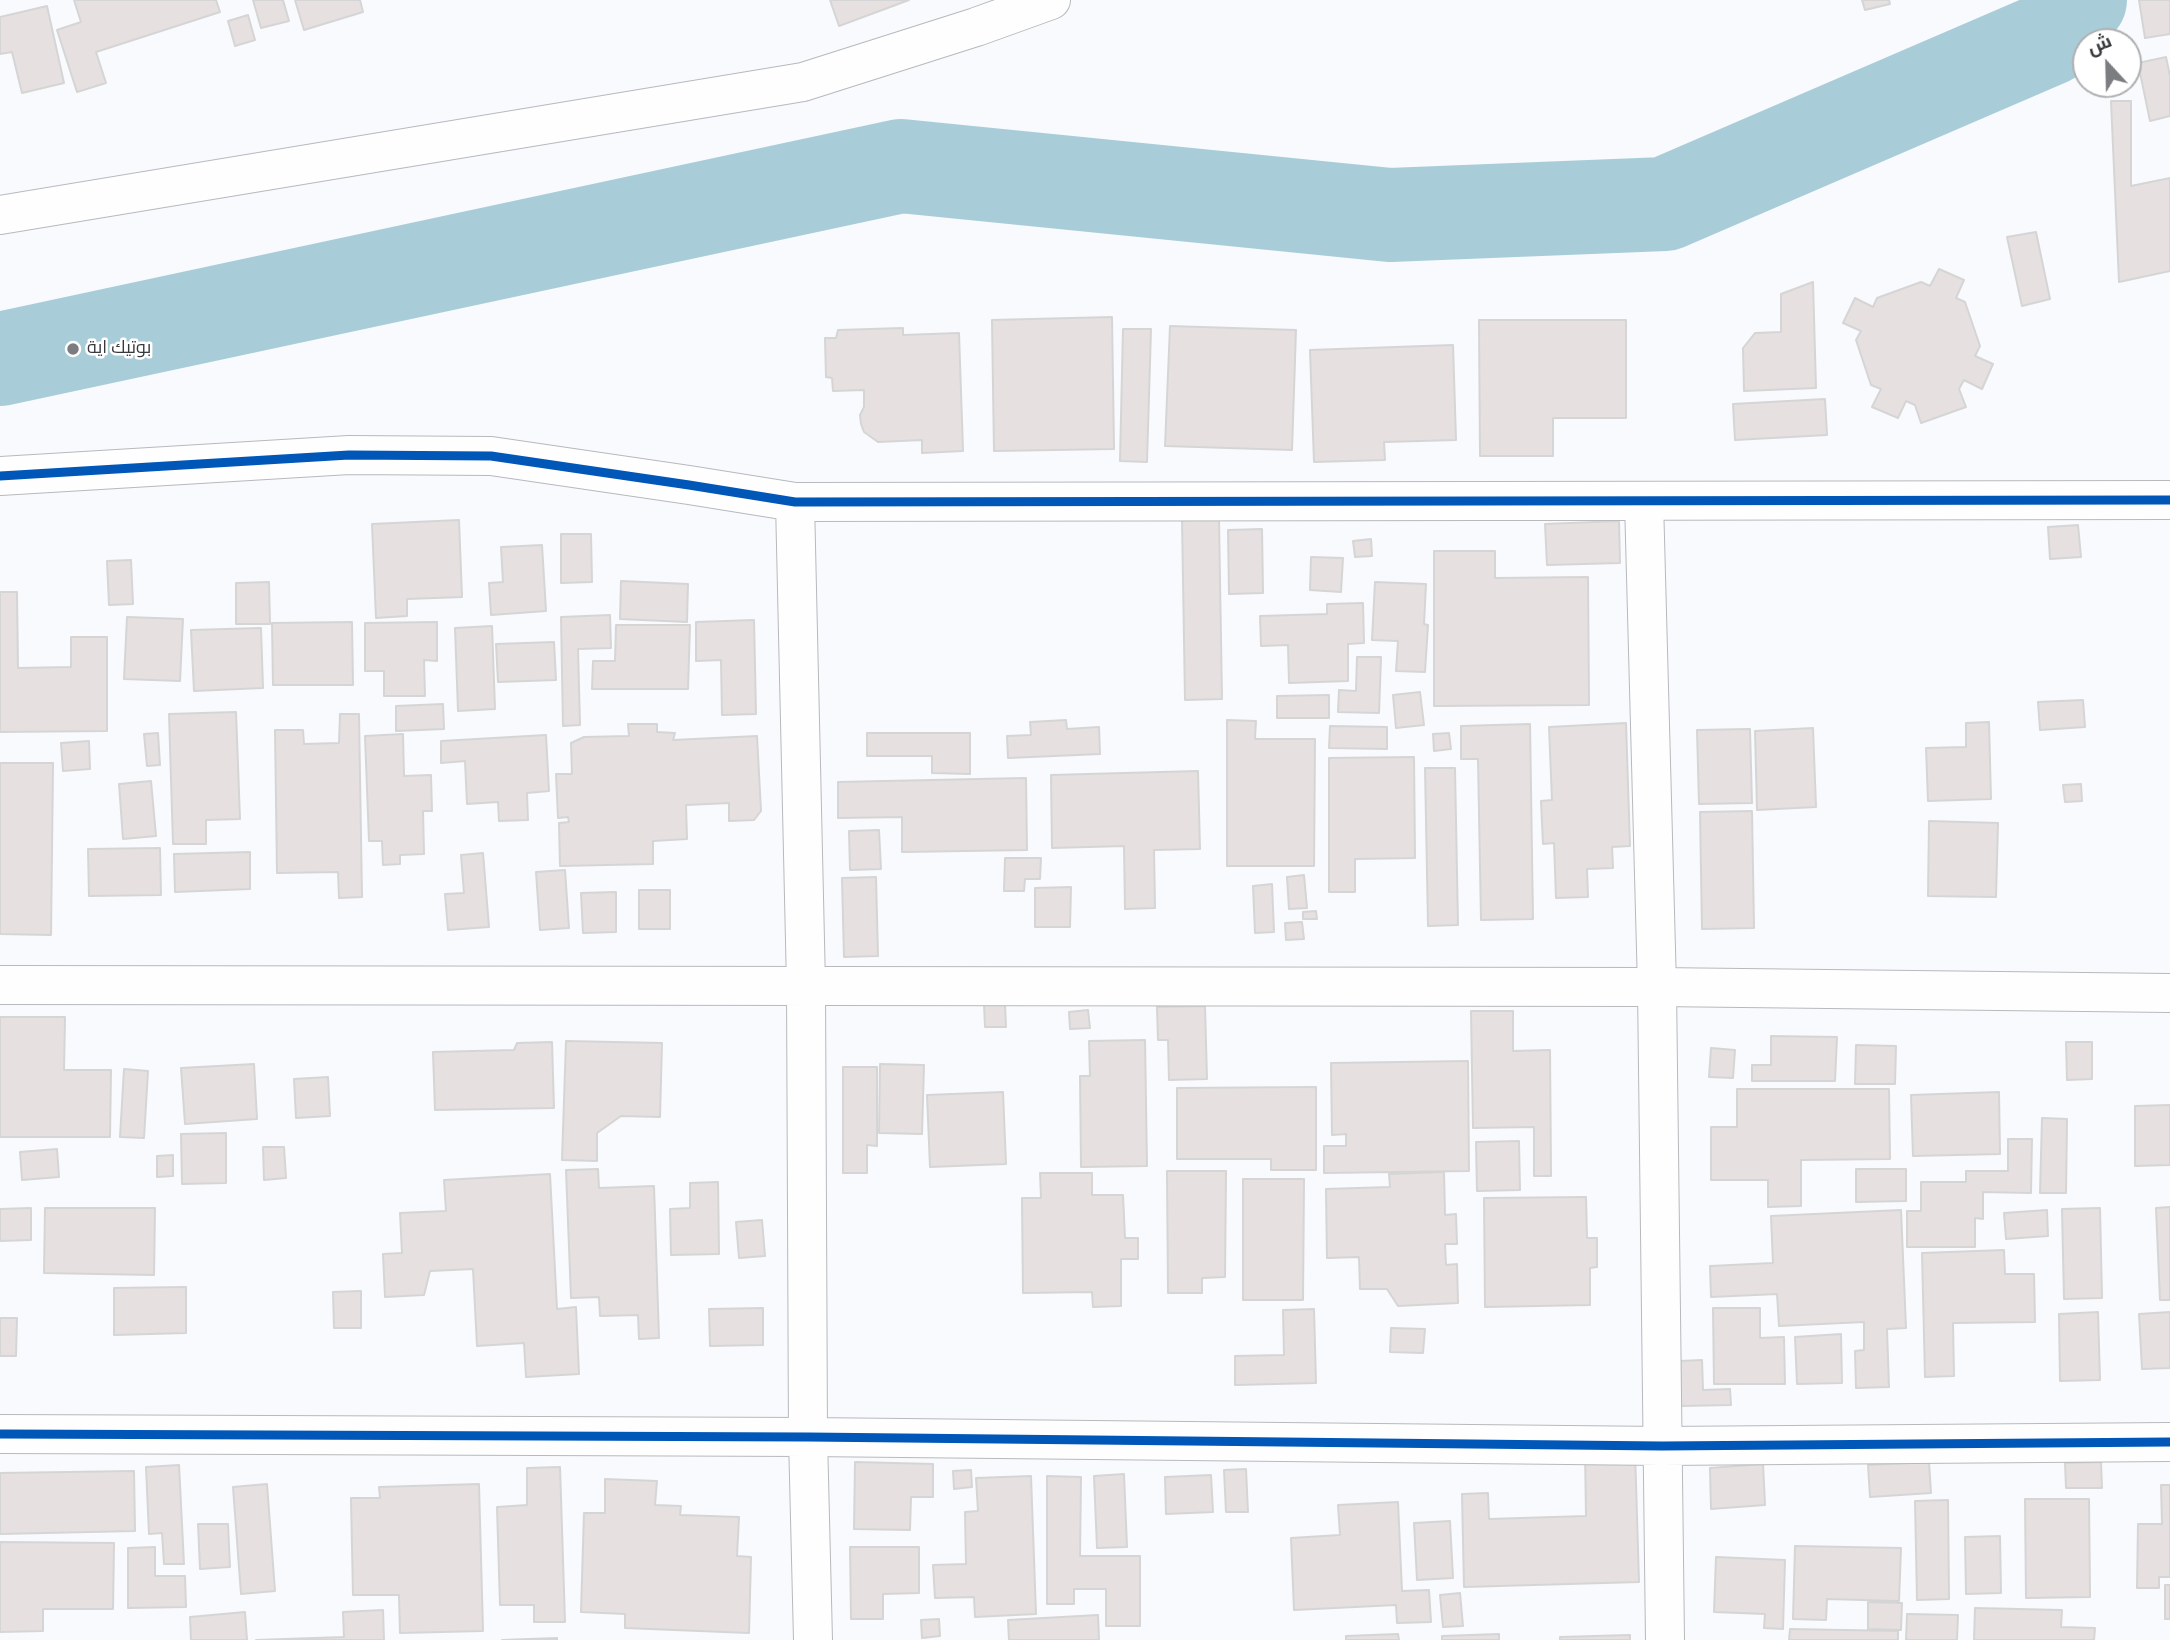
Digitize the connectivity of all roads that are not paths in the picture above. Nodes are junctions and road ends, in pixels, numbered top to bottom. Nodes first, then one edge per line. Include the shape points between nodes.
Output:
1 (1051, 0) edge
2 (0, 215) edge
3 (0, 476) edge
4 (2170, 500) edge
5 (1644, 501) junction
6 (795, 502) junction
7 (0, 985) edge
8 (806, 985) junction
9 (1657, 987) junction
10 (2170, 993) edge
11 (0, 1434) edge
12 (808, 1437) junction
13 (2170, 1442) edge
14 (1661, 1446) junction
15 (813, 1640) edge
16 (1665, 1640) edge

1 - 2 street via 803,82
3 - 6 street via 349,455 491,456
4 - 5 street
5 - 6 street
5 - 9 street
6 - 8 street
7 - 8 street
8 - 9 street
8 - 12 street
9 - 10 street
9 - 14 street
11 - 12 street
12 - 14 street
12 - 15 street
13 - 14 street
14 - 16 street

